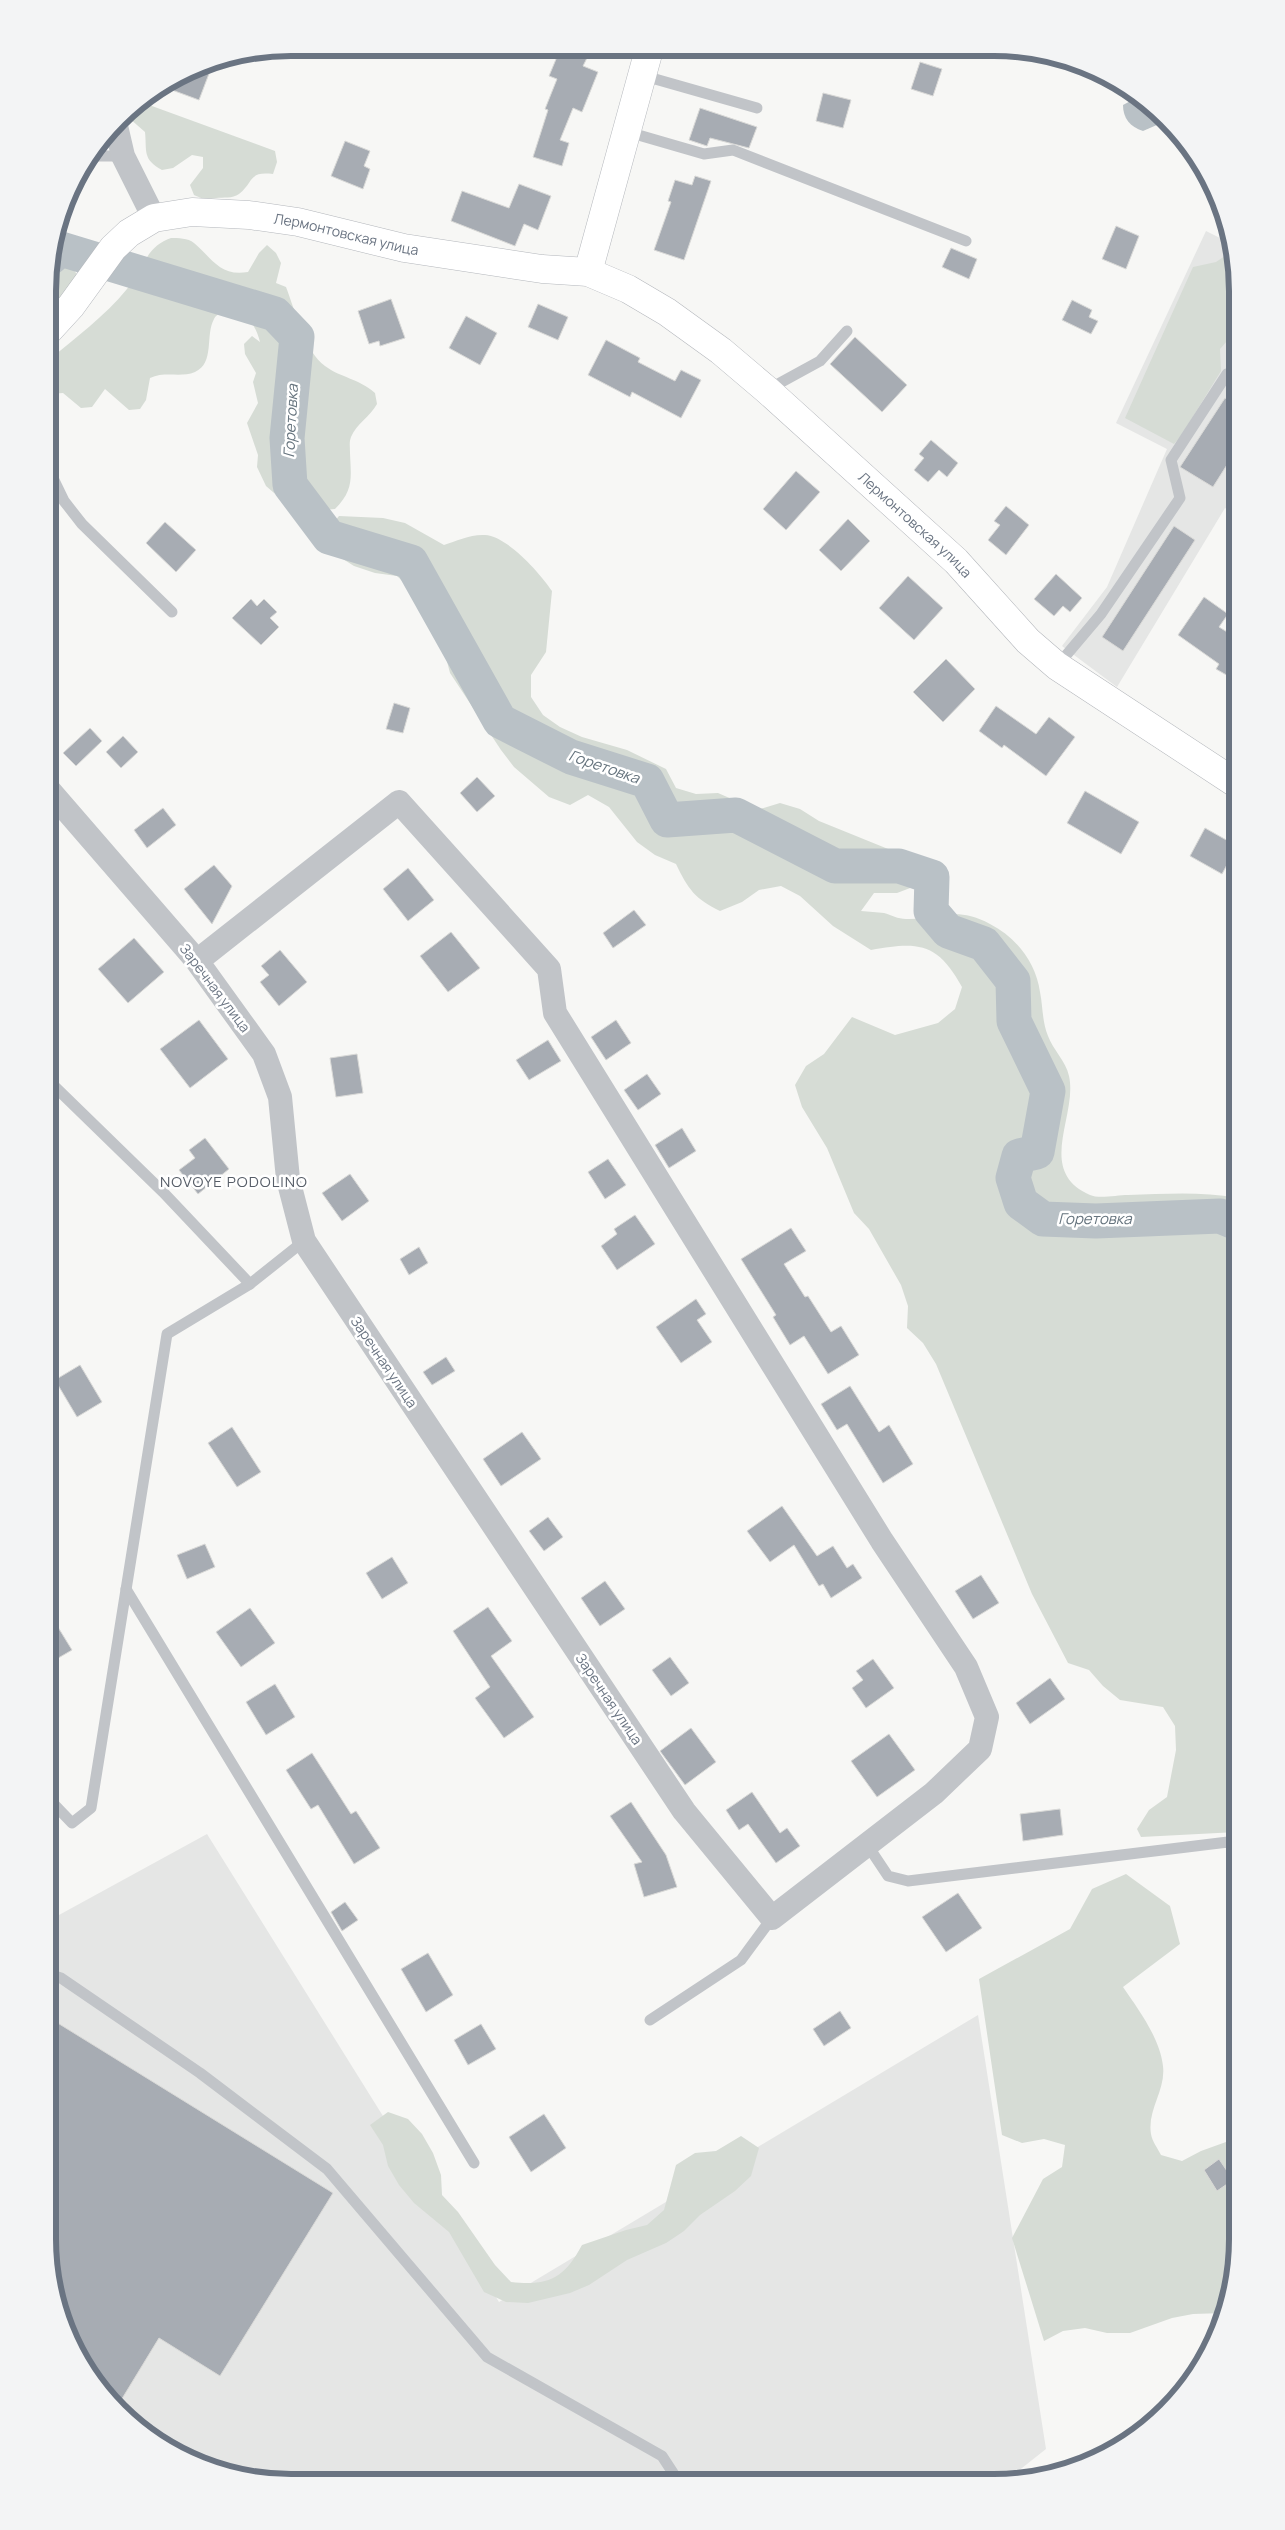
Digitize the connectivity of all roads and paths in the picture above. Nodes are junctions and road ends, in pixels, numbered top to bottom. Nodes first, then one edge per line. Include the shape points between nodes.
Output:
1 (647, 56) edge
2 (641, 76) junction
3 (757, 108) dead end
4 (118, 132) edge
5 (628, 132) junction
6 (99, 156) edge
7 (123, 156) junction
8 (154, 218) junction
9 (966, 241) dead end
10 (588, 272) junction
11 (56, 323) edge
12 (847, 331) dead end
13 (1229, 375) edge
14 (767, 390) junction
15 (56, 484) edge
16 (172, 612) dead end
17 (1057, 666) junction
18 (1229, 779) edge
19 (56, 798) edge
20 (197, 961) junction
21 (56, 1088) edge
22 (304, 1241) junction
23 (250, 1284) junction
24 (126, 1590) junction
25 (56, 1806) edge
26 (1229, 1843) edge
27 (868, 1846) junction
28 (772, 1918) junction
29 (56, 1976) edge
30 (650, 2020) dead end
31 (474, 2163) dead end
32 (674, 2474) edge

1 - 2 street
2 - 3 lane
2 - 5 street
4 - 7 street
5 - 9 lane via 704,154 733,150
5 - 10 street
6 - 7 lane
7 - 8 street
8 - 10 street, Лермонтовская улица via 192,212 249,215 298,222 404,248 542,269
8 - 11 street, Лермонтовская улица via 129,233 113,248
10 - 14 street, Лермонтовская улица via 628,289 667,312
12 - 14 lane via 820,361
13 - 17 lane via 1172,460 1180,498 1101,614
14 - 17 street, Лермонтовская улица via 956,561 1028,641
15 - 16 lane via 82,524
17 - 18 street, Лермонтовская улица
19 - 20 street, Заречная улица
20 - 22 street, Заречная улица via 264,1054 280,1097 288,1179
20 - 27 street via 399,802 549,969 555,1013 882,1542 966,1667 987,1717 980,1749 934,1793
21 - 23 lane via 163,1192
22 - 23 lane
22 - 28 street, Заречная улица via 684,1811
23 - 24 lane via 167,1334
24 - 25 lane via 91,1808 72,1823
24 - 31 lane
26 - 27 lane via 908,1881 888,1876
27 - 28 street
28 - 30 lane via 742,1960
29 - 32 lane via 200,2073 328,2169 487,2357 662,2456

